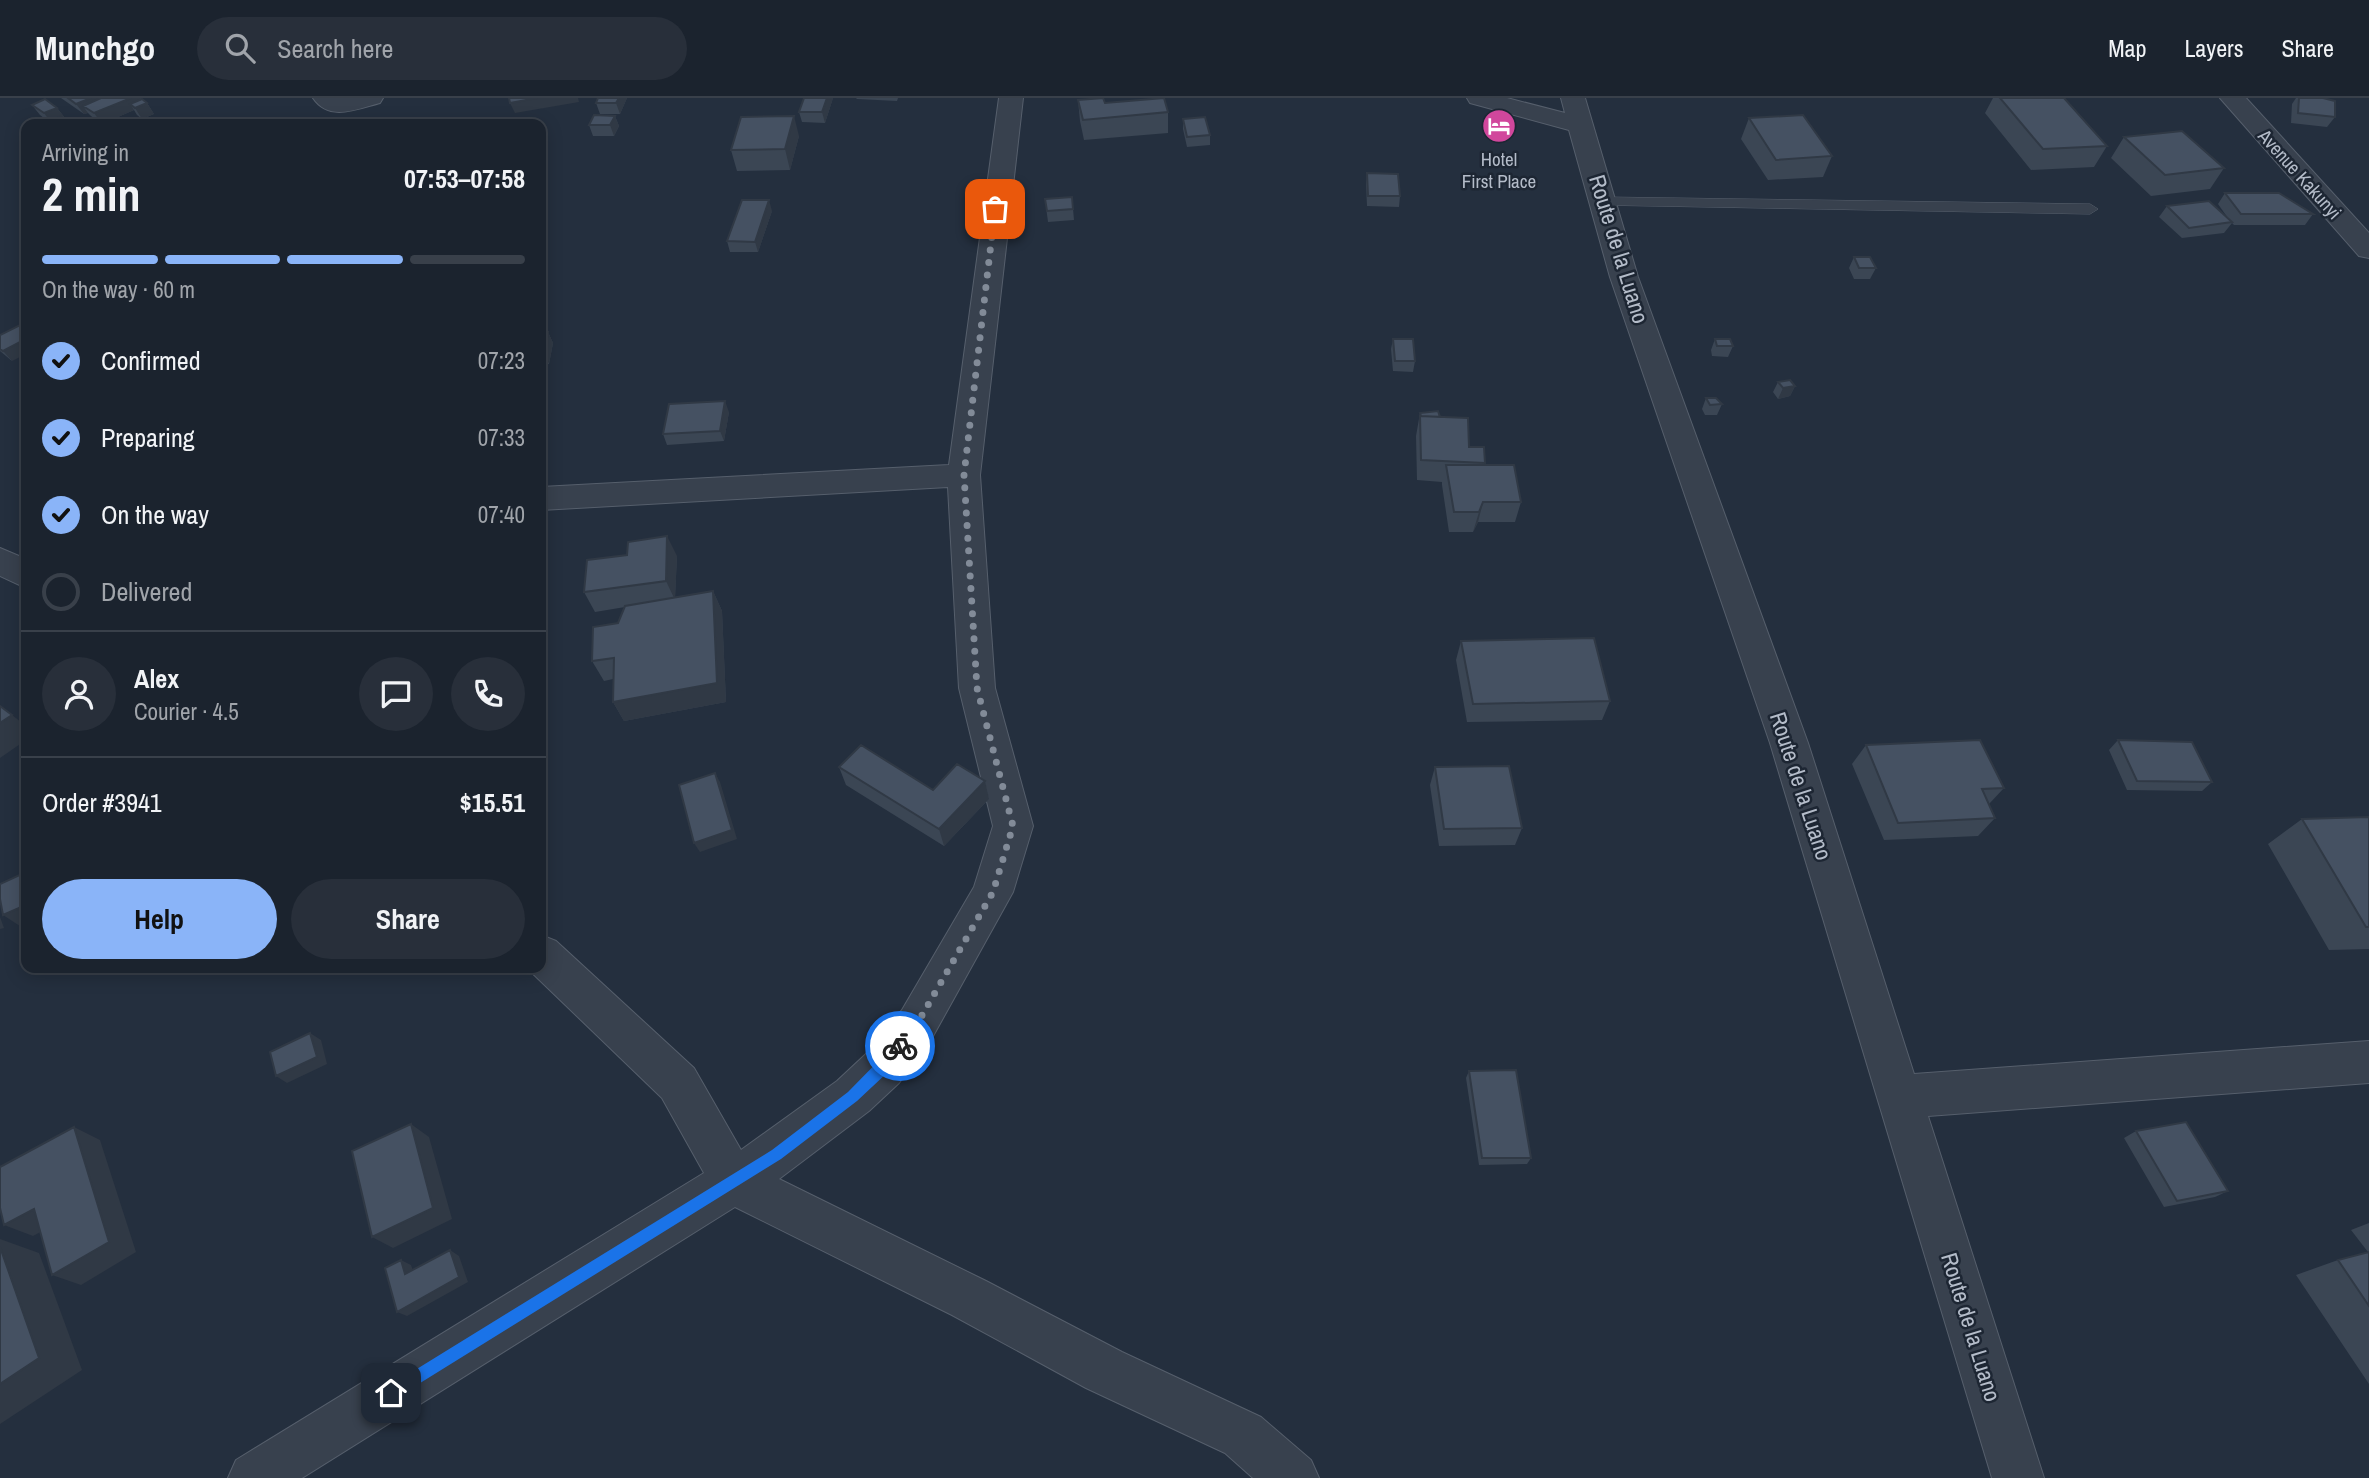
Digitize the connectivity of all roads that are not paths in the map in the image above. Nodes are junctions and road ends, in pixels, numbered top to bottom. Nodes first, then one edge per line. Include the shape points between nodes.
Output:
1 (325, 98) edge
2 (372, 98) edge
3 (1011, 98) edge
4 (1479, 98) edge
5 (2232, 98) edge
6 (1578, 112) edge
7 (1603, 202) junction
8 (2090, 209) dead end
9 (2359, 227) edge
10 (2369, 250) edge
11 (964, 475) junction
12 (546, 498) edge
13 (0, 560) edge
14 (21, 572) edge
15 (546, 959) edge
16 (2369, 1062) edge
17 (1900, 1097) junction
18 (733, 1181) junction
19 (254, 1478) edge
20 (1293, 1478) edge
21 (2018, 1478) edge

1 - 2 street via 339,106
3 - 11 street
4 - 6 street
5 - 9 street, Avenue Kakunyi
6 - 7 street, Route de la Luano
7 - 8 lane
7 - 17 street, Route de la Luano via 1624,277 1789,743
9 - 10 street, Avenue Kakunyi
11 - 12 street
11 - 18 street via 977,688 1013,826 993,892 917,1024 883,1068 776,1155
13 - 14 street
15 - 18 street via 678,1083
16 - 17 street
17 - 21 street, Route de la Luano
18 - 19 street
18 - 20 street via 969,1297 1104,1370 1243,1435

